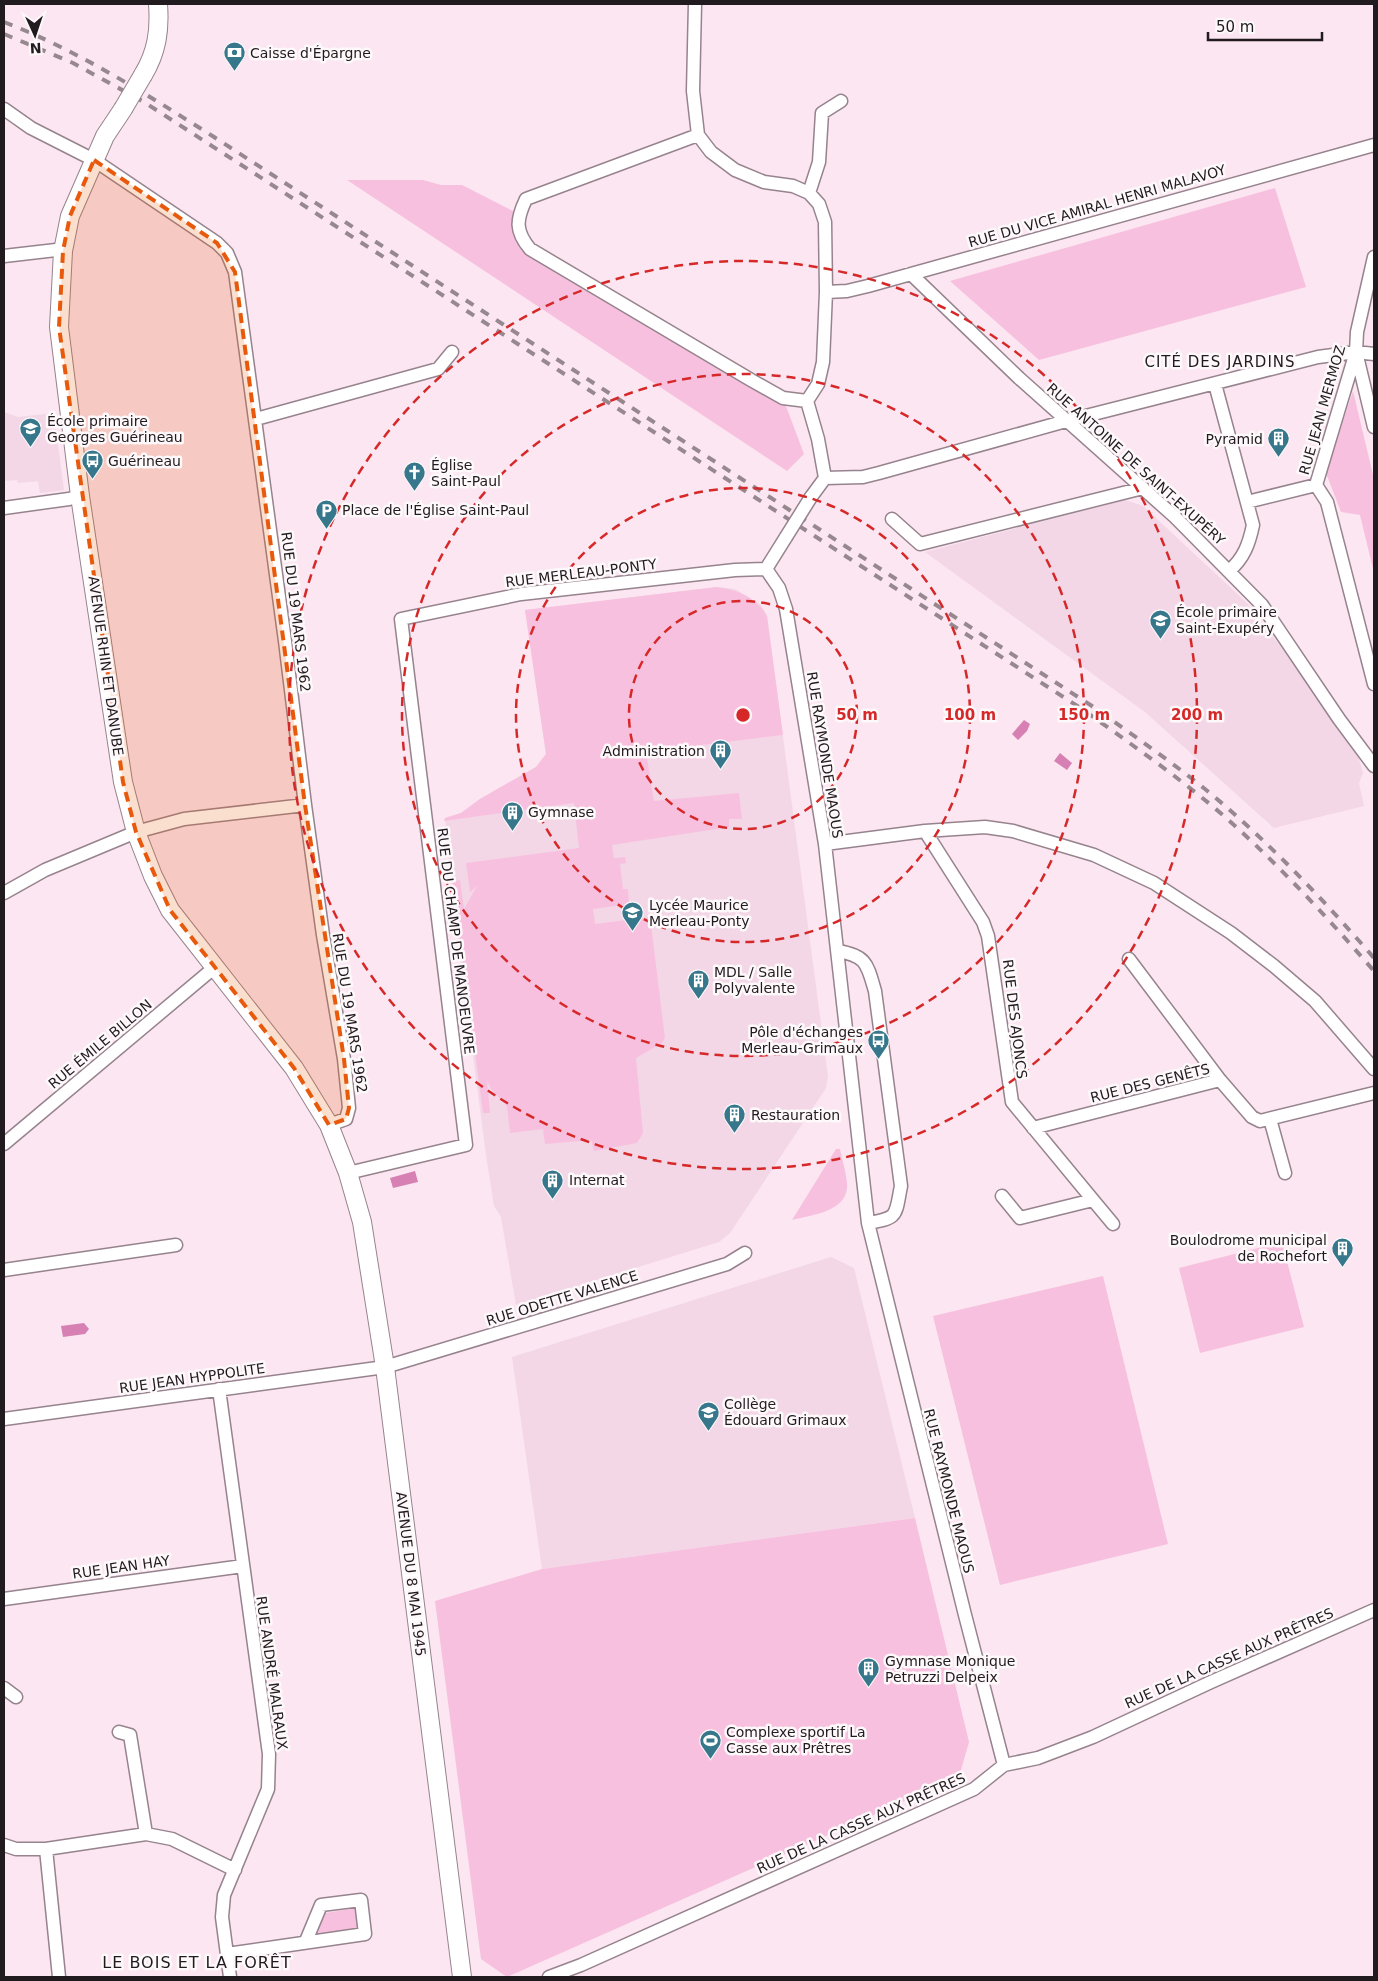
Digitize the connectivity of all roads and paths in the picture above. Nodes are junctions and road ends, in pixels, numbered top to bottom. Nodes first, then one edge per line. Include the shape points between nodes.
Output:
1 (158, 4) edge
2 (695, 4) edge
3 (841, 101) dead end
4 (4, 109) edge
5 (698, 135) junction
6 (1374, 145) edge
7 (94, 160) junction
8 (808, 193) junction
9 (63, 251) junction
10 (4, 256) edge
11 (1374, 257) edge
12 (911, 274) junction
13 (826, 292) junction
14 (452, 352) dead end
15 (1356, 352) junction
16 (1374, 354) edge
17 (1215, 384) junction
18 (807, 401) junction
19 (256, 419) junction
20 (1066, 422) junction
21 (1374, 427) edge
22 (825, 478) junction
23 (1316, 485) junction
24 (1143, 488) junction
25 (80, 496) junction
26 (1247, 502) junction
27 (4, 508) edge
28 (892, 519) dead end
29 (766, 569) junction
30 (1229, 571) junction
31 (401, 619) joint
32 (1370, 652) edge
33 (1374, 684) edge
34 (1374, 766) edge
35 (305, 805) junction
36 (925, 831) junction
37 (136, 832) junction
38 (825, 844) junction
39 (4, 893) edge
40 (838, 951) junction
41 (1129, 959) dead end
42 (215, 967) junction
43 (1374, 1069) edge
44 (1220, 1080) junction
45 (1374, 1093) edge
46 (1270, 1119) junction
47 (329, 1125) junction
48 (1033, 1128) junction
49 (4, 1144) edge
50 (348, 1173) junction
51 (1286, 1173) dead end
52 (1002, 1196) dead end
53 (1094, 1200) junction
54 (868, 1223) junction
55 (1113, 1224) dead end
56 (176, 1245) dead end
57 (745, 1253) dead end
58 (4, 1270) edge
59 (385, 1367) junction
60 (219, 1390) junction
61 (4, 1419) edge
62 (243, 1566) junction
63 (4, 1599) edge
64 (1374, 1610) edge
65 (4, 1688) edge
66 (16, 1697) dead end
67 (118, 1732) dead end
68 (1004, 1765) junction
69 (146, 1834) junction
70 (4, 1845) edge
71 (46, 1849) junction
72 (235, 1870) junction
73 (306, 1942) junction
74 (227, 1954) junction
75 (59, 1977) edge
76 (230, 1977) edge
77 (462, 1977) edge
78 (549, 1977) edge

1 - 7 street, AVENUE RHIN ET DANUBE, bridge via 155,51
2 - 5 street via 693,91
3 - 8 street via 822,113 819,162
4 - 7 street, RUE DU 19 MARS 1962 via 31,128
5 - 8 street via 711,152 735,170 764,182 793,186
5 - 18 street via 526,198 519,214 520,237 530,249 783,398
6 - 12 street, RUE DU VICE AMIRAL HENRI MALAVOY
7 - 9 street, AVENUE RHIN ET DANUBE via 70,216
7 - 19 street, RUE DU 19 MARS 1962 via 216,242 227,253 239,292
8 - 13 street via 819,204 825,222
9 - 10 street
9 - 25 street, AVENUE RHIN ET DANUBE via 59,327
11 - 15 street, RUE JEAN MERMOZ via 1357,332
12 - 13 street, RUE DU VICE AMIRAL HENRI MALAVOY via 847,291
12 - 20 street, RUE ANTOINE DE SAINT-EXUPÉRY
13 - 18 street via 823,362 818,384
14 - 19 street via 438,369
15 - 16 street
15 - 17 street via 1318,357
15 - 21 street
15 - 23 street, RUE JEAN MERMOZ
17 - 20 street
17 - 26 street
18 - 22 street
19 - 35 street, RUE DU 19 MARS 1962
20 - 22 street via 862,477
20 - 24 street, RUE ANTOINE DE SAINT-EXUPÉRY
22 - 29 street, bridge
23 - 26 street
23 - 32 street, RUE JEAN MERMOZ via 1327,502
24 - 28 street via 920,544
24 - 30 street, RUE ANTOINE DE SAINT-EXUPÉRY
25 - 27 street
25 - 37 street, AVENUE RHIN ET DANUBE via 123,782
26 - 30 street via 1253,525 1248,547
29 - 31 street, RUE MERLEAU-PONTY via 521,594
29 - 38 street, RUE RAYMONDE MAOUS via 780,588 786,608
30 - 34 street, RUE ANTOINE DE SAINT-EXUPÉRY via 1262,605 1338,719
31 - 50 street, RUE DU CHAMP DE MANOEUVRE via 466,1145
32 - 33 street, RUE JEAN MERMOZ
35 - 37 street via 184,819
35 - 47 street, RUE DU 19 MARS 1962 via 349,1108 346,1120
36 - 38 street
36 - 43 street via 985,827 1014,831 1094,855 1154,884 1231,932 1274,966 1314,1001
36 - 48 street, RUE DES AJONCS via 983,922 992,952 1010,1096
37 - 39 street via 45,870
37 - 42 street, AVENUE RHIN ET DANUBE via 170,910
38 - 40 street, RUE RAYMONDE MAOUS
40 - 54 street, RUE RAYMONDE MAOUS
40 - 54 street via 856,954 868,967 875,991 902,1186 896,1211 889,1219
41 - 44 street
42 - 47 street, AVENUE RHIN ET DANUBE via 294,1068
42 - 49 street, RUE ÉMILE BILLON
44 - 46 street, RUE DES GENÊTS via 1252,1117
44 - 48 street, RUE DES GENÊTS
45 - 46 street
46 - 51 street
47 - 50 street, AVENUE RHIN ET DANUBE
48 - 53 street, RUE DES AJONCS
50 - 59 street, AVENUE DU 8 MAI 1945 via 362,1222
52 - 53 street via 1020,1218
53 - 55 street, RUE DES AJONCS
54 - 68 street, RUE RAYMONDE MAOUS
56 - 58 street
57 - 59 street, RUE ODETTE VALENCE via 727,1264
59 - 60 street, RUE JEAN HYPPOLITE
59 - 77 street, AVENUE DU 8 MAI 1945
60 - 61 street, RUE JEAN HYPPOLITE
60 - 62 street, RUE ANDRÉ MALRAUX
62 - 63 street, RUE JEAN HAY
62 - 72 street, RUE ANDRÉ MALRAUX via 269,1754 268,1788
64 - 68 street, RUE DE LA CASSE AUX PRÊTRES via 1093,1737 1038,1758
65 - 66 street
67 - 69 street via 130,1735
68 - 78 street, RUE DE LA CASSE AUX PRÊTRES via 974,1790
69 - 71 street
69 - 72 street via 172,1839
70 - 71 street via 16,1850
71 - 75 street
72 - 74 street, RUE ANDRÉ MALRAUX via 224,1895 222,1917
73 - 73 street via 365,1934 361,1900 322,1905
73 - 74 street
74 - 76 street, RUE ANDRÉ MALRAUX

